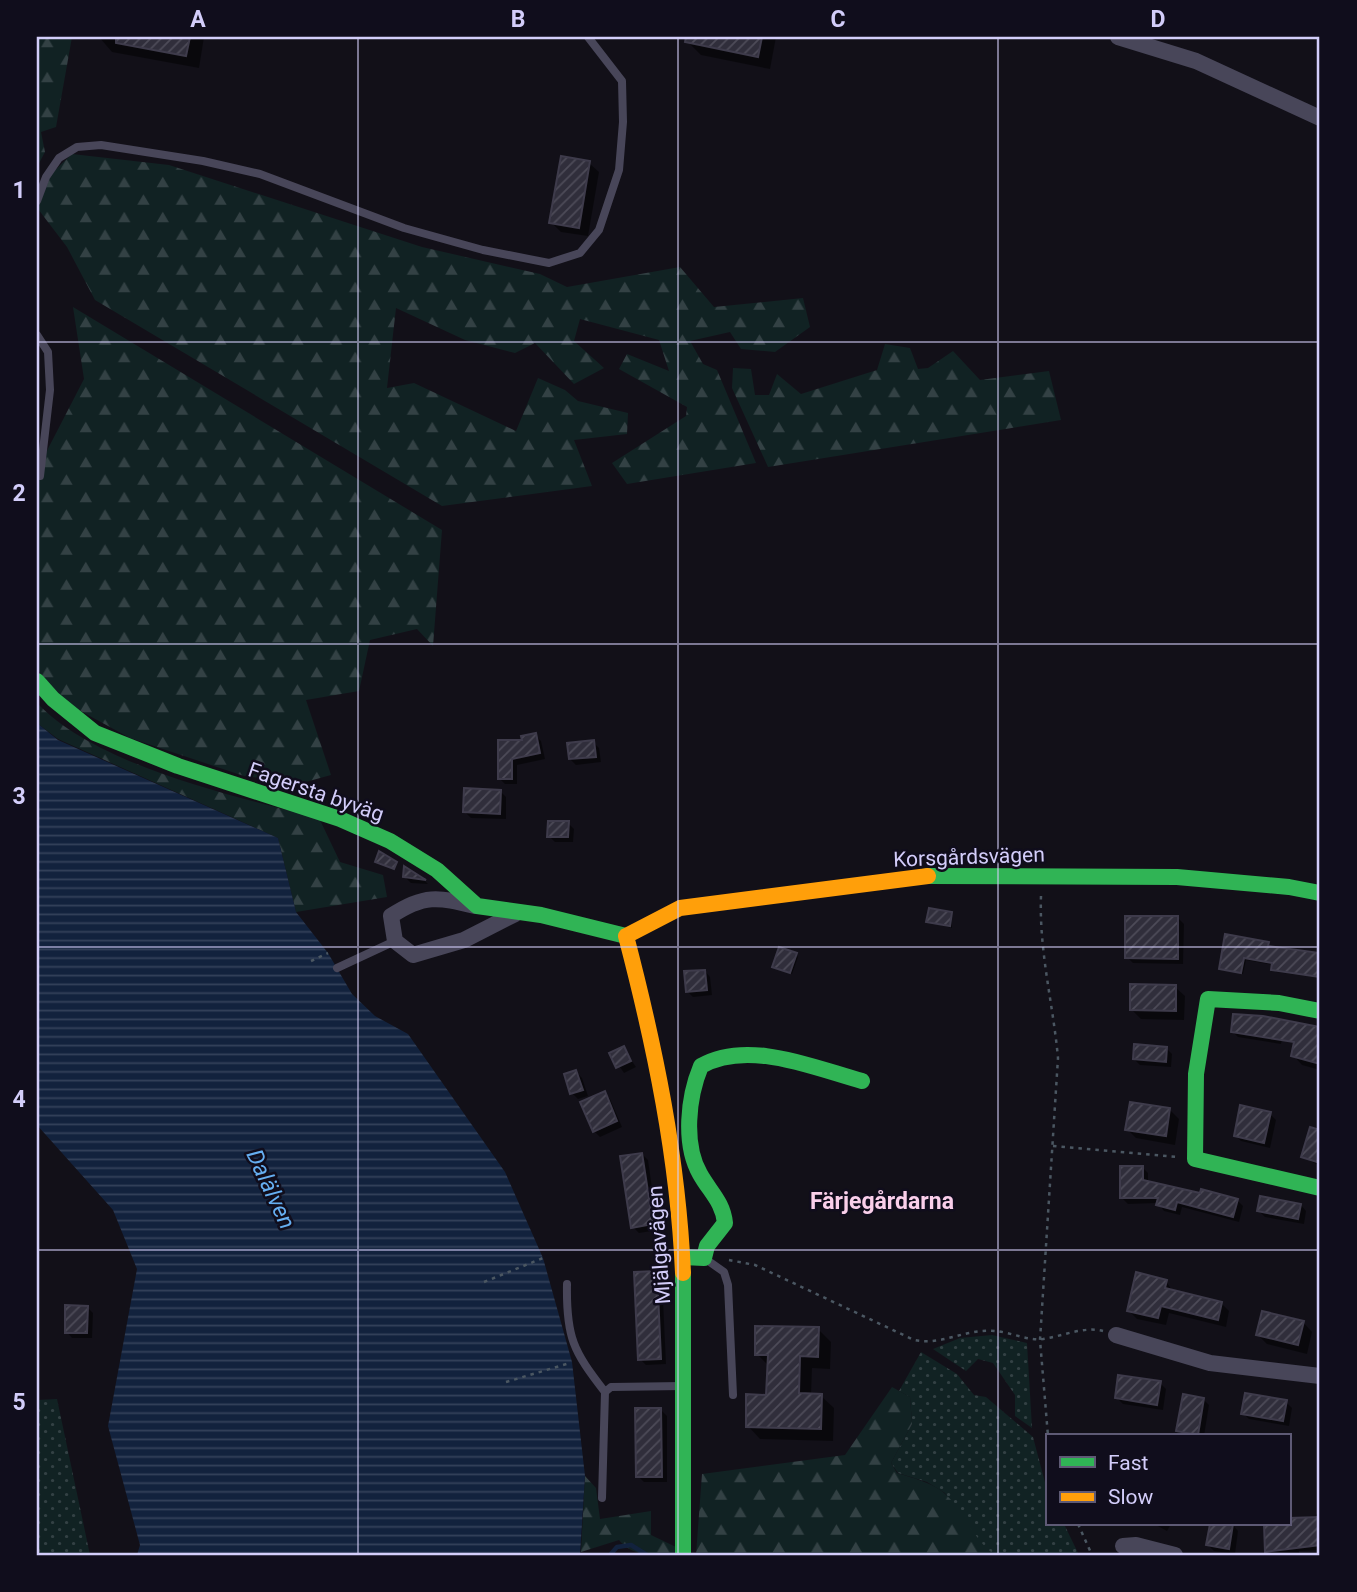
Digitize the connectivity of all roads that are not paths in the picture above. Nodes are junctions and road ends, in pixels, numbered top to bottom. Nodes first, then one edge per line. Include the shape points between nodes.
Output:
1 (588, 37) edge
2 (1118, 37) edge
3 (1320, 118) edge
4 (37, 201) edge
5 (37, 335) edge
6 (40, 476) dead end
7 (37, 681) edge
8 (1320, 892) edge
9 (477, 906) junction
10 (515, 914) junction
11 (626, 936) junction
12 (395, 941) junction
13 (337, 968) dead end
14 (1320, 1012) edge
15 (862, 1081) dead end
16 (1320, 1188) edge
17 (683, 1257) junction
18 (704, 1258) junction
19 (567, 1284) dead end
20 (1116, 1335) road end
21 (1320, 1376) edge
22 (685, 1386) junction
23 (605, 1392) junction
24 (733, 1395) dead end
25 (602, 1498) dead end
26 (1122, 1546) dead end
27 (683, 1555) edge
28 (1175, 1555) edge

1 - 4 lane via 622,81 619,170 599,230 580,253 550,264 404,228 260,174 101,145 77,147 59,158
2 - 3 street via 1196,61
5 - 6 lane via 48,352 50,390
7 - 9 street, Fagersta byväg via 95,733 390,841 437,870
8 - 11 street, Korsgårdsvägen via 1177,877 931,876 680,908
9 - 10 street
9 - 12 street via 437,897 411,903 391,916
10 - 11 street via 541,915
10 - 12 street via 464,940 413,955
11 - 17 street, Mjälgavägen via 673,1157
12 - 13 lane
14 - 16 street via 1279,1003 1208,999 1196,1074 1195,1159
15 - 18 street via 744,1054 718,1056 701,1066 693,1091 697,1167 725,1209 725,1223 706,1245
17 - 18 street
17 - 22 street, Mjälgavägen
18 - 24 lane via 724,1272 728,1285
19 - 23 lane via 566,1320 575,1351
20 - 21 street via 1210,1363
22 - 23 lane via 611,1387
22 - 27 street, Mjälgavägen
23 - 25 lane
26 - 28 street

